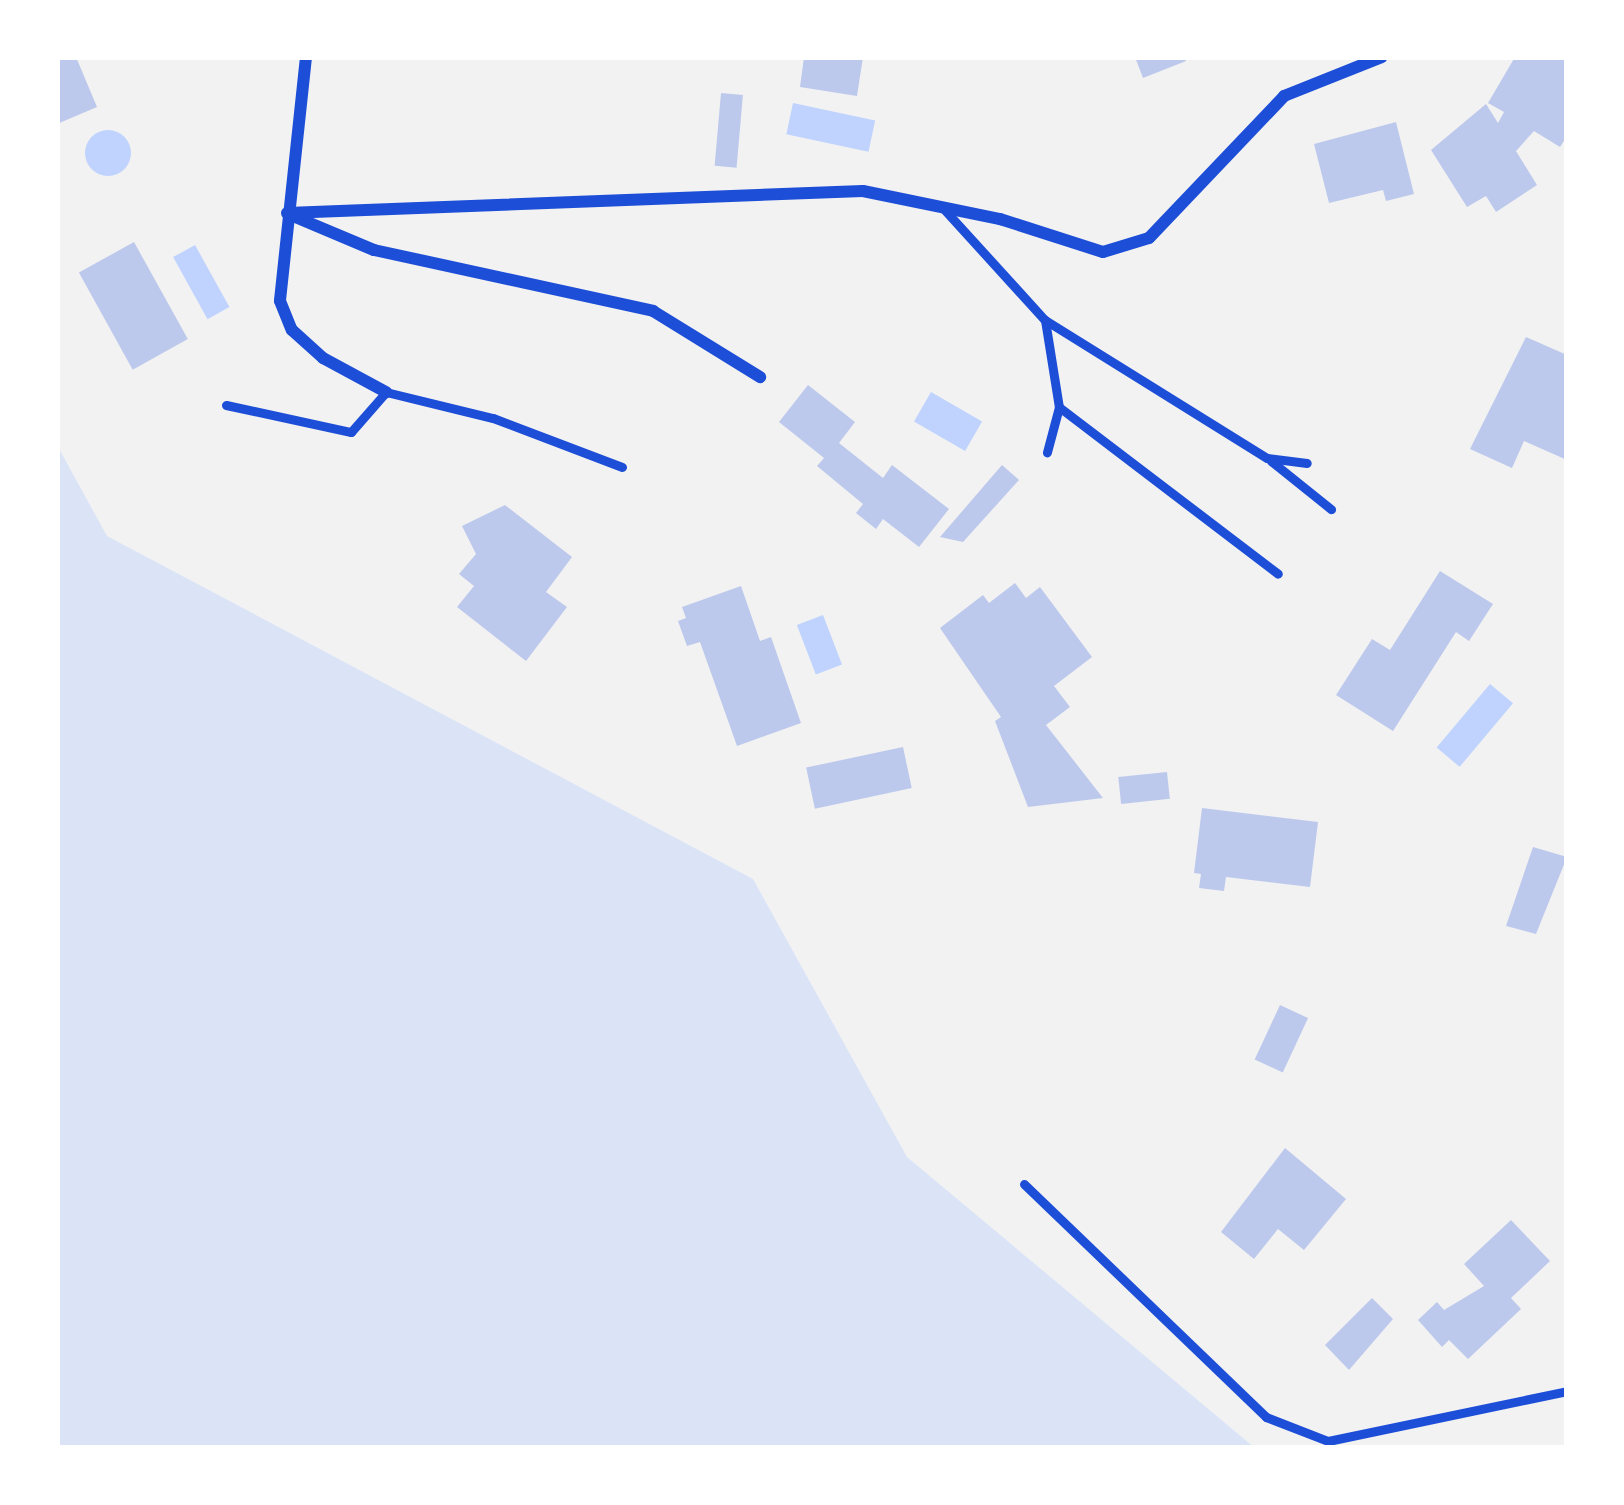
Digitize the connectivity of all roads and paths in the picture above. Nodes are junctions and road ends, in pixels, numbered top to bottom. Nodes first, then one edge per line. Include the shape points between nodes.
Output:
1 (305, 57) edge
2 (1382, 57) edge
3 (941, 207) junction
4 (287, 213) junction
5 (1045, 320) junction
6 (760, 377) dead end
7 (386, 392) junction
8 (226, 405) dead end
9 (1058, 407) junction
10 (1047, 452) dead end
11 (1267, 458) junction
12 (1307, 463) dead end
13 (622, 467) dead end
14 (1331, 509) dead end
15 (1278, 574) dead end
16 (1024, 1184) dead end
17 (1567, 1391) edge

1 - 4 street
2 - 3 street via 1284,96 1149,238 1103,252
3 - 4 street via 863,190
3 - 5 lane
4 - 6 street via 374,250 653,311
4 - 7 street via 280,301 292,330
5 - 9 lane
5 - 11 lane
7 - 8 lane via 351,432
7 - 13 lane via 493,418
9 - 10 lane
9 - 15 lane
11 - 12 lane
11 - 14 lane
16 - 17 lane via 1266,1417 1328,1441

